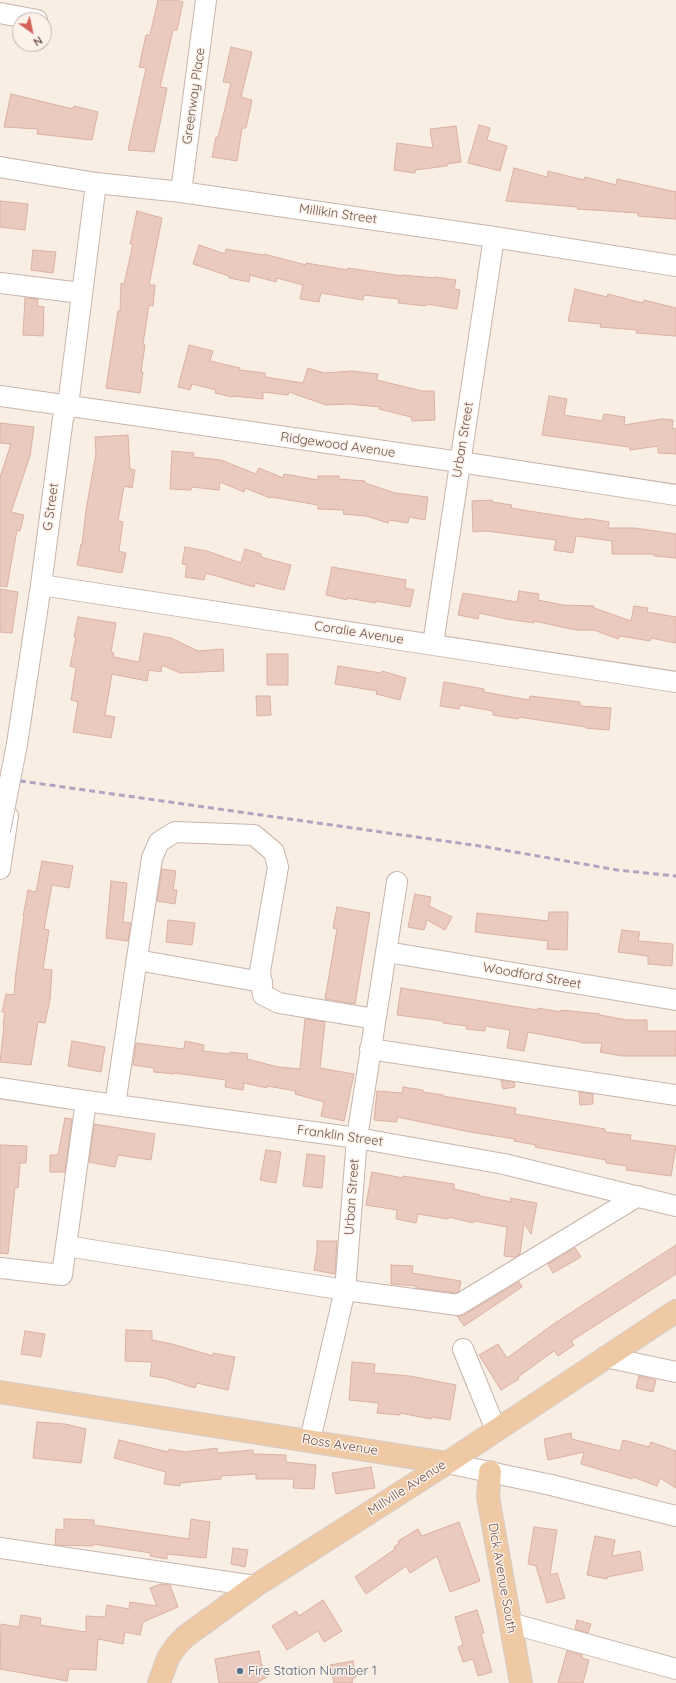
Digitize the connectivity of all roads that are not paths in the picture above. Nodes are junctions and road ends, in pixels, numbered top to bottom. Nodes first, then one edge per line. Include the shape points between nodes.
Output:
1 (206, 0) edge
2 (0, 13) edge
3 (12, 15) edge
4 (0, 167) edge
5 (96, 183) junction
6 (181, 192) junction
7 (494, 237) junction
8 (676, 266) edge
9 (0, 283) edge
10 (81, 293) junction
11 (0, 396) edge
12 (68, 406) junction
13 (460, 462) junction
14 (676, 495) edge
15 (41, 585) junction
16 (433, 644) junction
17 (676, 682) edge
18 (4, 823) edge
19 (0, 869) edge
20 (397, 882) dead end
21 (387, 952) junction
22 (137, 960) junction
23 (262, 982) junction
24 (676, 1000) edge
25 (374, 1019) junction
26 (370, 1049) junction
27 (0, 1088) edge
28 (676, 1095) edge
29 (86, 1101) junction
30 (114, 1105) junction
31 (357, 1138) junction
32 (638, 1196) junction
33 (676, 1206) edge
34 (66, 1246) junction
35 (0, 1268) edge
36 (345, 1290) junction
37 (676, 1311) edge
38 (464, 1349) dead end
39 (605, 1357) junction
40 (676, 1372) edge
41 (0, 1392) edge
42 (496, 1430) junction
43 (310, 1440) junction
44 (446, 1463) junction
45 (490, 1472) junction
46 (676, 1516) edge
47 (0, 1548) edge
48 (255, 1586) junction
49 (510, 1623) junction
50 (676, 1669) edge
51 (159, 1683) edge
52 (521, 1683) edge

1 - 6 street, Greenway Place
2 - 3 street
4 - 5 street, Millikin Street
5 - 6 street, Millikin Street
5 - 10 street, G Street
6 - 7 street, Millikin Street
7 - 8 street, Millikin Street
7 - 13 street, Urban Street
9 - 10 street
10 - 12 street, G Street
11 - 12 street, Ridgewood Avenue
12 - 13 street, Ridgewood Avenue
12 - 15 street, G Street via 63,418
13 - 14 street, Ridgewood Avenue
13 - 16 street, Urban Street
15 - 16 street, Coralie Avenue
15 - 18 street, G Street, bridge
16 - 17 street, Coralie Avenue
18 - 19 street, G Street
20 - 21 street, Urban Street
21 - 24 street, Woodford Street
21 - 25 street, Urban Street
22 - 23 street
22 - 23 street via 152,858 159,842 175,832 254,835 274,852 278,866 260,971
22 - 30 street
23 - 25 street via 264,995 279,1003
25 - 26 street, Urban Street
26 - 28 street
26 - 31 street, Urban Street
27 - 29 street, Franklin Street
29 - 30 street, Franklin Street
29 - 34 street
30 - 31 street, Franklin Street
31 - 32 street, Franklin Street via 504,1164
31 - 36 street, Urban Street
32 - 33 street, Franklin Street
32 - 36 street via 458,1305
34 - 35 street via 62,1275
34 - 36 street
36 - 43 street, Urban Street
37 - 39 main road, Millville Avenue
38 - 42 street
39 - 40 street
39 - 42 main road, Millville Avenue
41 - 43 main road, Ross Avenue
42 - 44 main road, Millville Avenue
43 - 44 main road, Ross Avenue
44 - 45 street, Ross Avenue
44 - 48 main road, Millville Avenue
45 - 46 street, Ross Avenue
45 - 49 main road, Dick Avenue South via 488,1497
47 - 48 street
48 - 51 main road, Millville Avenue via 177,1645 168,1658
49 - 50 street
49 - 52 main road, Dick Avenue South

